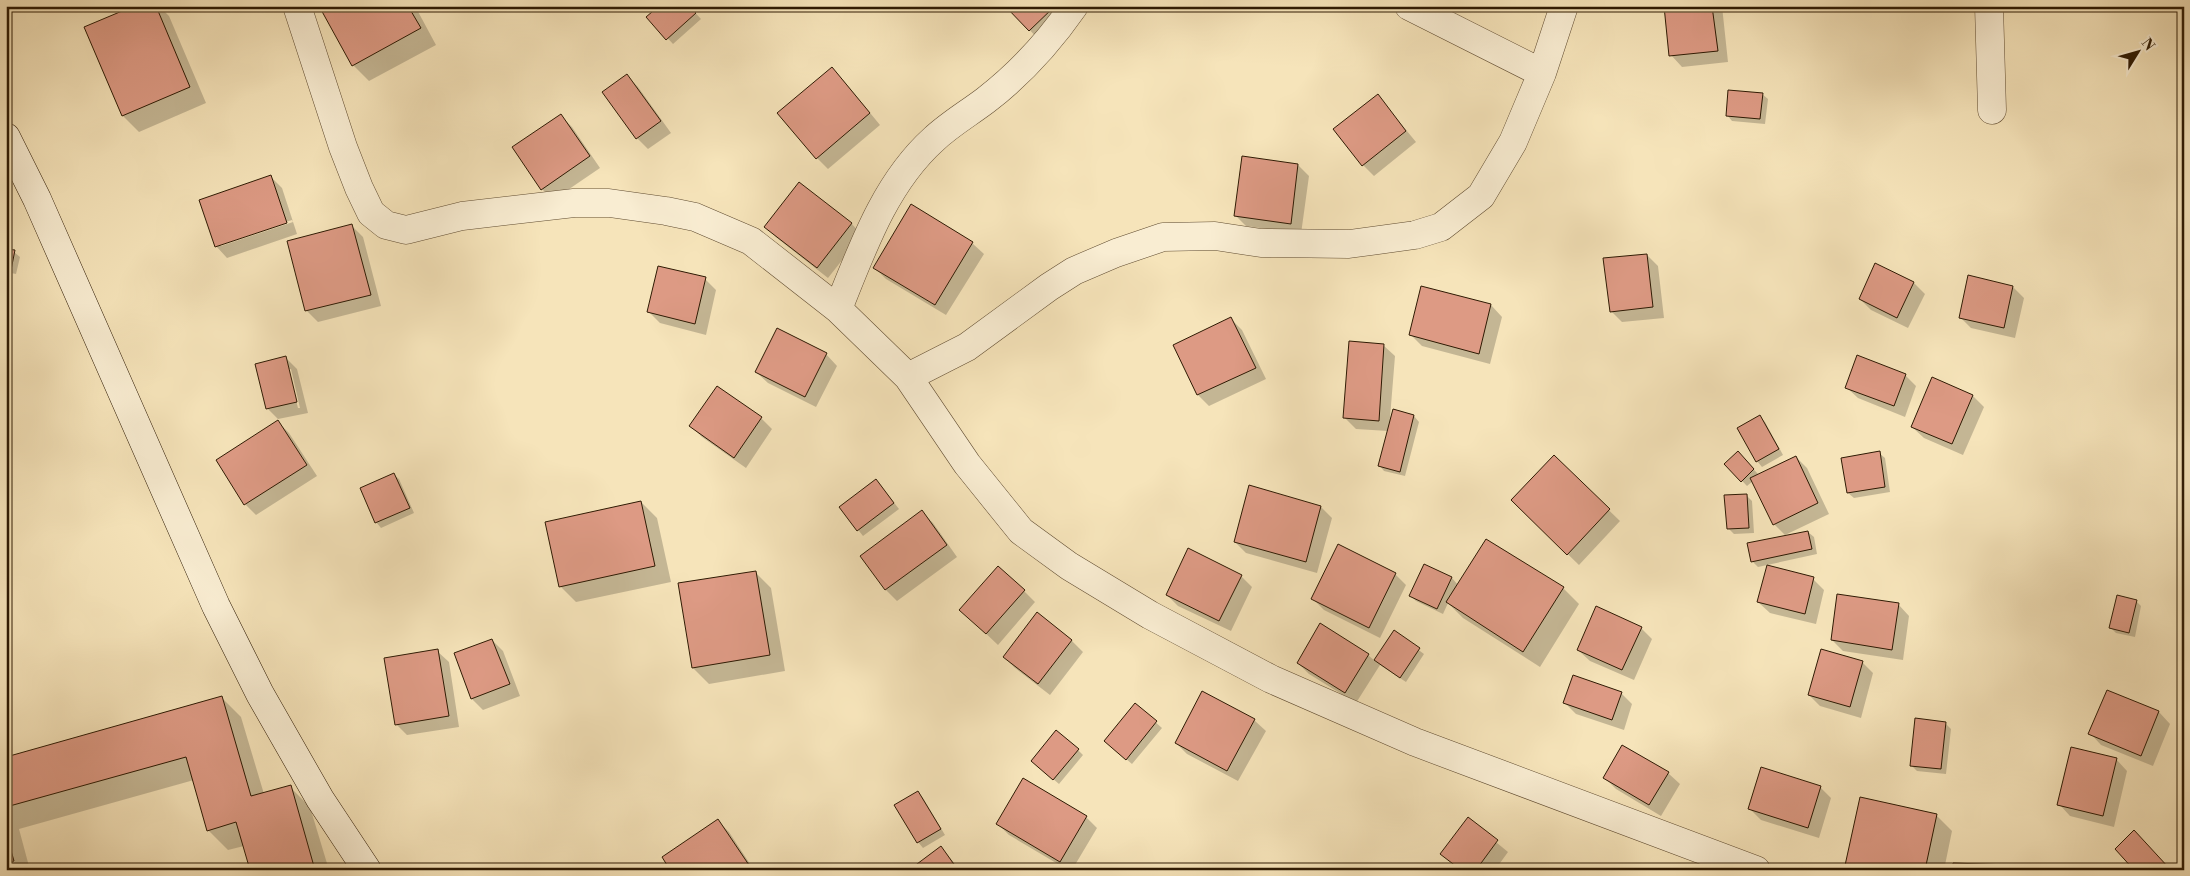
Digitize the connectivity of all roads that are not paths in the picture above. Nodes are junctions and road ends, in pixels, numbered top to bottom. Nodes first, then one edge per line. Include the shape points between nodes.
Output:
1 (297, 6) edge
2 (1074, 6) edge
3 (1409, 6) edge
4 (1564, 6) edge
5 (1989, 6) edge
6 (1542, 73) junction
7 (1992, 110) dead end
8 (9, 152) edge
9 (838, 309) junction
10 (908, 377) junction
11 (367, 870) edge
12 (1756, 870) edge

1 - 9 street via 359,188 371,213 386,225 406,230 462,216 574,203 609,203 666,211 695,217 751,241
2 - 9 street via 1028,64 987,100 934,139 896,182 872,226
3 - 6 street
4 - 6 street
5 - 7 street
6 - 10 street via 1513,142 1482,196 1441,227 1415,236 1349,244 1261,243 1215,236 1163,237 1074,271 967,347
8 - 11 street via 37,199 216,606 260,694 320,799
9 - 10 street
10 - 12 street via 967,464 1021,531 1069,566 1150,615 1271,679 1415,742

